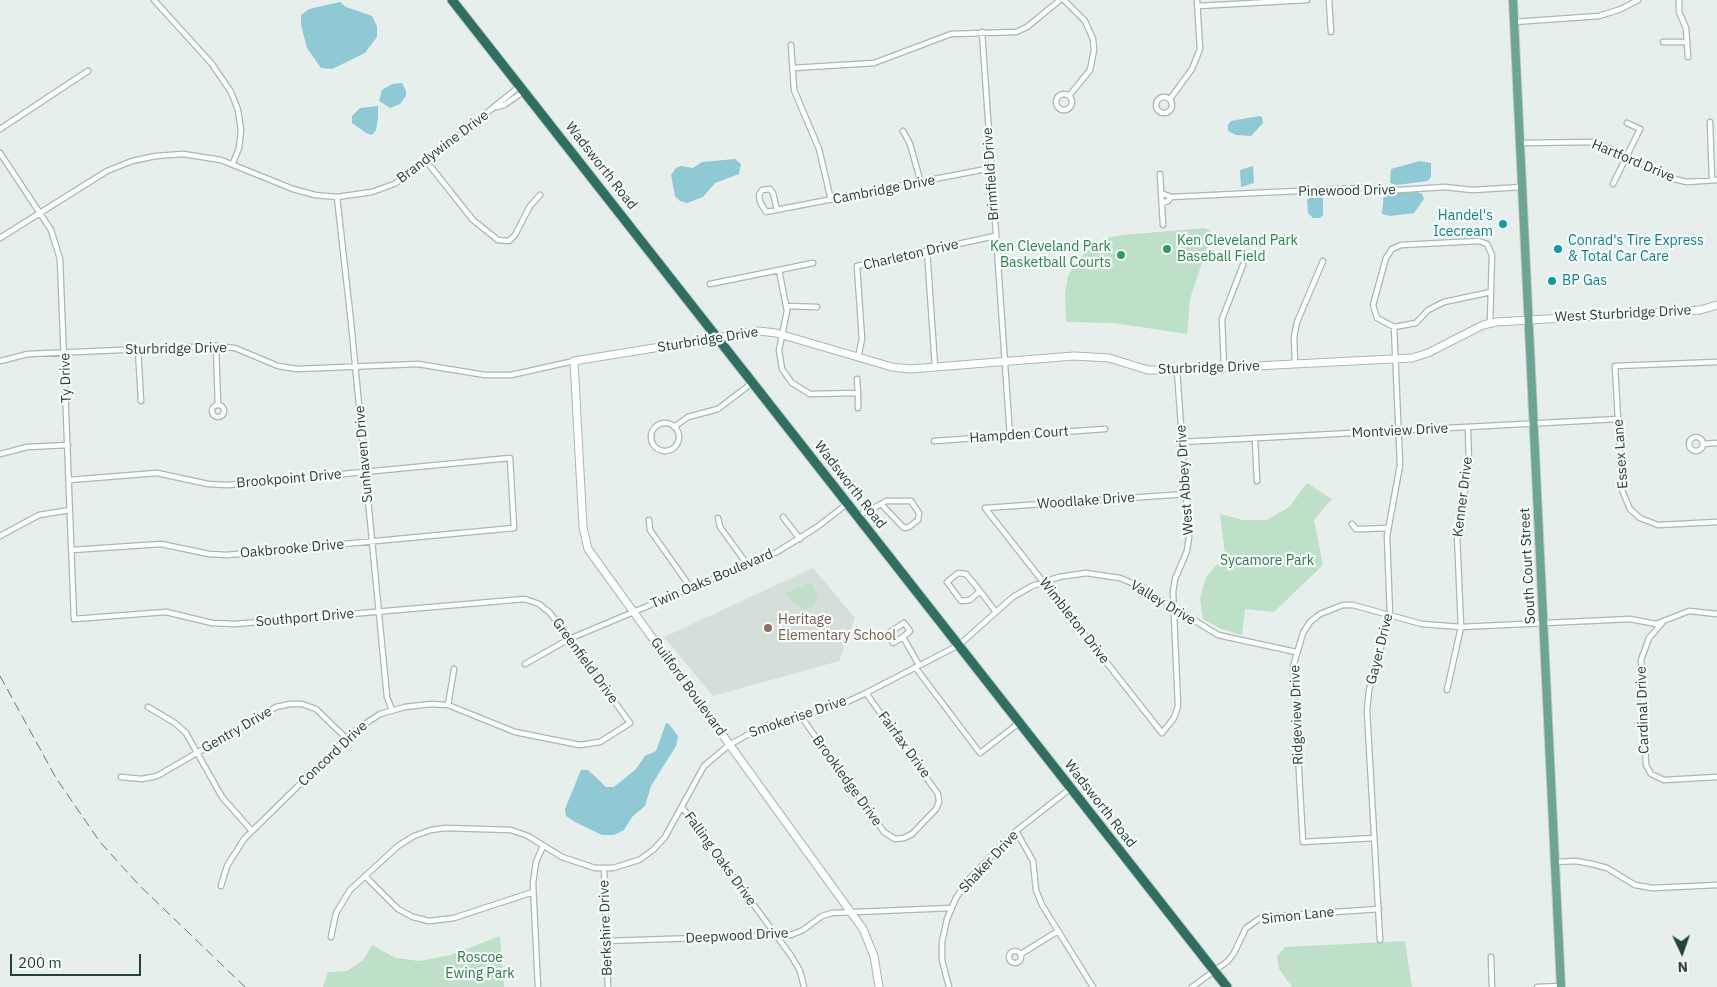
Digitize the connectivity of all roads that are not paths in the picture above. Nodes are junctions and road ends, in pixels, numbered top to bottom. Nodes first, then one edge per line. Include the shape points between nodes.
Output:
1 (154, 0) edge
2 (452, 0) edge
3 (1060, 0) edge
4 (1064, 0) edge
5 (1197, 0) edge
6 (1307, 0) edge
7 (1329, 0) edge
8 (1513, 0) edge
9 (1638, 0) edge
10 (1679, 0) edge
11 (1198, 6) junction
12 (1514, 22) junction
13 (982, 32) junction
14 (1331, 32) dead end
15 (1663, 42) dead end
16 (1687, 42) junction
17 (791, 45) dead end
18 (1688, 57) dead end
19 (793, 68) junction
20 (88, 71) dead end
21 (522, 89) junction
22 (1070, 96) dead end
23 (1170, 99) dead end
24 (1710, 122) dead end
25 (1628, 123) dead end
26 (0, 129) edge
27 (903, 131) dead end
28 (1520, 143) junction
29 (0, 153) edge
30 (1627, 156) junction
31 (427, 162) junction
32 (233, 163) junction
33 (990, 168) junction
34 (1160, 174) dead end
35 (1715, 180) edge
36 (921, 183) junction
37 (1613, 184) dead end
38 (1522, 187) junction
39 (1161, 193) junction
40 (540, 195) dead end
41 (337, 197) junction
42 (1171, 197) junction
43 (831, 200) junction
44 (1162, 203) junction
45 (777, 210) junction
46 (40, 214) junction
47 (1164, 226) dead end
48 (996, 236) junction
49 (0, 238) edge
50 (927, 250) junction
51 (1323, 261) dead end
52 (813, 263) dead end
53 (1243, 265) dead end
54 (779, 270) junction
55 (710, 284) dead end
56 (1491, 292) junction
57 (1717, 305) edge
58 (787, 306) junction
59 (817, 307) dead end
60 (1528, 319) junction
61 (1490, 323) junction
62 (1394, 327) junction
63 (783, 335) junction
64 (718, 336) junction
65 (216, 346) junction
66 (138, 349) junction
67 (65, 352) junction
68 (858, 358) junction
69 (1394, 358) junction
70 (0, 360) edge
71 (574, 361) junction
72 (1004, 362) junction
73 (1717, 362) edge
74 (1296, 364) junction
75 (356, 367) junction
76 (935, 367) junction
77 (1224, 367) junction
78 (1177, 370) junction
79 (857, 379) dead end
80 (754, 382) junction
81 (858, 393) junction
82 (142, 402) dead end
83 (218, 405) dead end
84 (858, 408) dead end
85 (1618, 419) junction
86 (1534, 423) junction
87 (674, 427) junction
88 (1468, 427) junction
89 (1105, 429) dead end
90 (1398, 431) junction
91 (1010, 436) junction
92 (1255, 438) junction
93 (934, 441) dead end
94 (1182, 442) junction
95 (1717, 443) edge
96 (1703, 444) dead end
97 (68, 445) junction
98 (0, 454) edge
99 (365, 472) junction
100 (69, 480) junction
101 (1258, 481) dead end
102 (1186, 494) junction
103 (847, 503) junction
104 (881, 504) junction
105 (986, 508) joint
106 (70, 510) junction
107 (783, 517) dead end
108 (857, 517) junction
109 (718, 518) dead end
110 (649, 520) dead end
111 (1717, 522) edge
112 (1352, 524) dead end
113 (514, 528) joint
114 (1388, 528) junction
115 (0, 536) edge
116 (800, 539) junction
117 (372, 542) junction
118 (72, 550) junction
119 (747, 564) junction
120 (1043, 581) junction
121 (691, 588) junction
122 (980, 591) junction
123 (537, 602) joint
124 (1174, 608) junction
125 (379, 611) junction
126 (633, 612) junction
127 (996, 612) junction
128 (1717, 614) edge
129 (1390, 615) junction
130 (74, 619) joint
131 (1664, 622) junction
132 (1543, 623) junction
133 (1644, 623) junction
134 (1461, 627) junction
135 (903, 637) junction
136 (1649, 638) junction
137 (569, 639) junction
138 (959, 645) junction
139 (1296, 652) junction
140 (525, 664) dead end
141 (917, 666) junction
142 (454, 669) dead end
143 (1447, 690) dead end
144 (866, 693) junction
145 (448, 705) junction
146 (148, 707) dead end
147 (392, 710) junction
148 (800, 715) junction
149 (630, 723) joint
150 (1019, 723) junction
151 (1162, 734) joint
152 (346, 738) junction
153 (729, 745) junction
154 (197, 754) junction
155 (121, 777) dead end
156 (1717, 777) edge
157 (1071, 788) junction
158 (682, 807) junction
159 (252, 831) junction
160 (1016, 831) junction
161 (1374, 838) junction
162 (900, 839) joint
163 (543, 846) junction
164 (1555, 862) junction
165 (604, 868) junction
166 (365, 876) junction
167 (1717, 885) edge
168 (221, 886) dead end
169 (533, 892) junction
170 (951, 908) junction
171 (1379, 909) junction
172 (851, 912) junction
173 (1058, 931) junction
174 (776, 935) junction
175 (331, 938) dead end
176 (1380, 940) dead end
177 (606, 941) junction
178 (1021, 954) dead end
179 (1491, 958) dead end
180 (1214, 971) junction
181 (1092, 986) edge
182 (1561, 986) edge
183 (538, 987) edge
184 (608, 987) edge
185 (804, 987) edge
186 (879, 987) edge
187 (949, 987) edge
188 (1192, 987) edge
189 (1227, 987) edge
190 (1492, 987) edge
191 (1537, 987) edge

1 - 32 street via 217,71 231,92 241,130
2 - 21 highway, Wadsworth Road
3 - 13 street via 1021,30
4 - 22 street via 1085,21 1094,50 1090,70
5 - 11 street
6 - 11 street
7 - 14 street
8 - 12 main road, South Court Street
9 - 12 street via 1599,16
10 - 16 street
11 - 23 street via 1200,49 1192,69
12 - 28 main road, South Court Street
13 - 19 street via 944,35 874,63
13 - 33 street, Brimfield Drive
15 - 16 street
16 - 18 street
17 - 19 street
19 - 43 street via 794,90 819,149
20 - 26 street
21 - 31 street, Brandywine Drive
21 - 64 highway, Wadsworth Road
24 - 35 street
25 - 30 street via 1640,129
27 - 36 street
28 - 30 street, Hartford Drive via 1588,141
28 - 38 main road, South Court Street
29 - 46 street, Ty Drive
30 - 35 street, Hartford Drive via 1680,181
30 - 37 street
31 - 40 street via 473,220 498,240 509,241 515,235 530,206
31 - 41 street, Brandywine Drive via 384,188 362,195
32 - 41 street, Brandywine Drive via 304,193
32 - 46 street, Brandywine Drive via 183,154 144,158 96,177
33 - 36 street, Cambridge Drive
33 - 48 street, Brimfield Drive
34 - 39 street
36 - 43 street, Cambridge Drive
38 - 42 street, Pinewood Drive via 1472,190 1445,187 1360,188
38 - 60 main road, South Court Street
39 - 42 street, Pinewood Drive
39 - 44 street
41 - 75 street, Sunhaven Drive
42 - 44 street
43 - 45 street, Cambridge Drive
44 - 47 street
45 - 45 street via 766,212 762,209 759,195 762,190 770,189
46 - 49 street, Brandywine Drive
46 - 67 street, Ty Drive via 51,230 60,259
48 - 50 street, Charleton Drive
48 - 72 street, Brimfield Drive
50 - 68 street, Charleton Drive via 857,266 862,339
50 - 76 street
51 - 74 street via 1297,322 1294,338
52 - 54 street
53 - 77 street via 1222,319
54 - 55 street
54 - 58 street
56 - 61 street
56 - 62 street via 1444,302 1428,310 1416,323
56 - 62 street via 1492,255 1483,242 1401,245 1392,249 1386,258 1373,305 1378,318
57 - 60 street, West Sturbridge Drive via 1700,310
58 - 59 street
58 - 63 street
60 - 61 street, Sturbridge Drive
60 - 86 main road, South Court Street
61 - 69 street, Sturbridge Drive via 1428,353 1412,358
62 - 69 street, Gayer Drive
63 - 64 street, Sturbridge Drive via 759,331
63 - 68 street, Sturbridge Drive
63 - 81 street via 779,350 782,369 800,389 818,395
64 - 71 street, Sturbridge Drive
64 - 80 highway, Wadsworth Road
65 - 66 street, Sturbridge Drive
65 - 75 street, Sturbridge Drive via 243,350 287,368
65 - 83 street
66 - 67 street, Sturbridge Drive
66 - 82 street
67 - 70 street, Sturbridge Drive via 28,354
67 - 97 street, Ty Drive
68 - 76 street, Sturbridge Drive via 892,368
69 - 74 street, Sturbridge Drive
69 - 90 street, Gayer Drive
71 - 75 street, Sturbridge Drive via 524,374 498,375 424,364
71 - 126 street, Guilford Boulevard via 586,541 592,555
72 - 76 street, Sturbridge Drive
72 - 78 street, Sturbridge Drive via 1074,356 1109,358 1148,370
72 - 91 street, Brimfield Drive
73 - 85 street, Essex Lane via 1615,366
74 - 77 street, Sturbridge Drive
75 - 99 street, Sunhaven Drive
77 - 78 street, Sturbridge Drive
78 - 94 street, West Abbey Drive
79 - 81 street
80 - 87 street via 718,409 688,418
80 - 103 highway, Wadsworth Road
81 - 84 street
85 - 86 street, Montview Drive
85 - 111 street, Essex Lane via 1622,490 1634,514 1658,525
86 - 88 street, Montview Drive
86 - 132 main road, South Court Street
87 - 87 street via 661,424 654,429 651,442 657,449 670,450 677,444 678,435
88 - 90 street, Montview Drive
88 - 134 street, Kenner Drive via 1470,468 1457,534
89 - 91 street, Hampden Court
90 - 92 street, Montview Drive
90 - 114 street, Gayer Drive via 1400,471
91 - 93 street, Hampden Court
92 - 94 street, Montview Drive
92 - 101 street
94 - 102 street, West Abbey Drive
95 - 96 street
97 - 98 street via 21,448
97 - 100 street, Ty Drive
99 - 100 street, Brookpoint Drive via 228,484 208,484 157,473
99 - 113 street, Brookpoint Drive via 510,458
99 - 117 street, Sunhaven Drive
100 - 106 street, Ty Drive
102 - 105 street, Woodlake Drive
102 - 124 street, West Abbey Drive via 1189,544 1173,586
103 - 108 highway, Wadsworth Road
103 - 116 street, Twin Oaks Boulevard
104 - 104 street via 904,528 918,520 919,513 911,501
104 - 108 street
105 - 120 street, Wimbleton Drive
106 - 115 street via 39,515
106 - 118 street, Ty Drive
107 - 116 street
108 - 138 highway, Wadsworth Road
109 - 119 street via 720,527
110 - 121 street via 650,530
112 - 114 street via 1356,529
113 - 117 street, Oakbrooke Drive
114 - 129 street, Gayer Drive
116 - 119 street, Twin Oaks Boulevard
117 - 118 street, Oakbrooke Drive via 227,555 161,544
117 - 125 street, Sunhaven Drive
118 - 130 street, Ty Drive
119 - 121 street, Twin Oaks Boulevard
120 - 124 street, Valley Drive via 1078,574 1111,576 1139,586
120 - 127 street, Valley Drive via 1013,597
120 - 151 street, Wimbleton Drive
121 - 126 street, Twin Oaks Boulevard
122 - 122 street via 963,572 947,582 961,601 970,600
122 - 127 street
123 - 125 street, Southport Drive via 518,598
123 - 137 street, Greenfield Drive via 550,612
124 - 139 street, Valley Drive via 1218,635
124 - 151 street, West Abbey Drive via 1178,706
125 - 130 street, Southport Drive via 235,624 212,623 159,611
125 - 147 street, Sunhaven Drive via 387,697
126 - 137 street, Twin Oaks Boulevard
126 - 153 street, Guilford Boulevard
127 - 138 street, Valley Drive
128 - 131 street via 1689,611
129 - 134 street, Ridgeview Drive via 1422,624
129 - 139 street, Ridgeview Drive via 1348,604 1326,611 1306,628
129 - 161 street, Gayer Drive via 1368,700
131 - 133 street, Ridgeview Drive
131 - 136 street, Cardinal Drive
132 - 133 street, Ridgeview Drive via 1630,619
132 - 134 street, Ridgeview Drive
132 - 164 main road, South Court Street
133 - 136 street
134 - 143 street, Kenner Drive
135 - 135 street via 910,631 904,622 887,634 893,642
135 - 141 street
136 - 156 street, Cardinal Drive via 1641,667 1648,770 1664,780
137 - 140 street, Twin Oaks Boulevard
137 - 149 street, Greenfield Drive
138 - 141 street, Smokerise Drive
138 - 150 highway, Wadsworth Road
139 - 161 street, Ridgeview Drive via 1293,667 1303,842
141 - 144 street, Smokerise Drive
141 - 150 street via 980,753
142 - 145 street
144 - 148 street, Smokerise Drive
144 - 162 street, Fairfax Drive via 937,790 939,798 936,810 912,834
145 - 147 street, Concord Drive via 416,705
145 - 149 street, Concord Drive via 515,732 580,745 600,742
146 - 154 street via 180,727
147 - 152 street, Concord Drive via 370,719
148 - 153 street, Smokerise Drive via 762,727
148 - 162 street, Brookledge Drive via 884,832
150 - 157 highway, Wadsworth Road
152 - 154 street, Gentry Drive via 316,709 290,704 276,707
152 - 159 street, Concord Drive
153 - 158 street, Smokerise Drive via 704,766
153 - 172 street, Guilford Boulevard
154 - 155 street, Gentry Drive via 157,776 142,779
154 - 159 street via 228,806
157 - 160 street, Shaker Drive
157 - 180 highway, Wadsworth Road
158 - 165 street, Smokerise Drive via 665,837 653,850 630,864
158 - 174 street, Falling Oaks Drive
159 - 168 street, Concord Drive via 232,856
160 - 170 street, Shaker Drive via 968,880
160 - 173 street via 1033,861 1039,898
161 - 171 street, Gayer Drive
163 - 165 street, Smokerise Drive via 582,865
163 - 166 street, Smokerise Drive via 511,830 431,830 406,840
163 - 169 street via 534,872
164 - 167 street via 1576,861 1607,868 1635,885 1652,888
164 - 182 main road, South Court Street
165 - 177 street, Berkshire Drive
166 - 169 street via 398,909 429,921 454,918
166 - 175 street, Smokerise Drive via 340,905
169 - 183 street
170 - 172 street, Deepwood Drive
170 - 187 street, Shaker Drive via 942,952
171 - 176 street, Gayer Drive
171 - 180 street, Simon Lane via 1262,917 1246,928 1234,953
172 - 174 street, Deepwood Drive via 827,914 797,933
172 - 186 street, Guilford Boulevard via 872,946
173 - 178 street
173 - 181 street
174 - 177 street, Deepwood Drive
174 - 185 street, Falling Oaks Drive via 796,963
177 - 184 street, Berkshire Drive
179 - 190 street
180 - 188 street, Simon Lane
180 - 189 highway, Wadsworth Road
182 - 191 street

